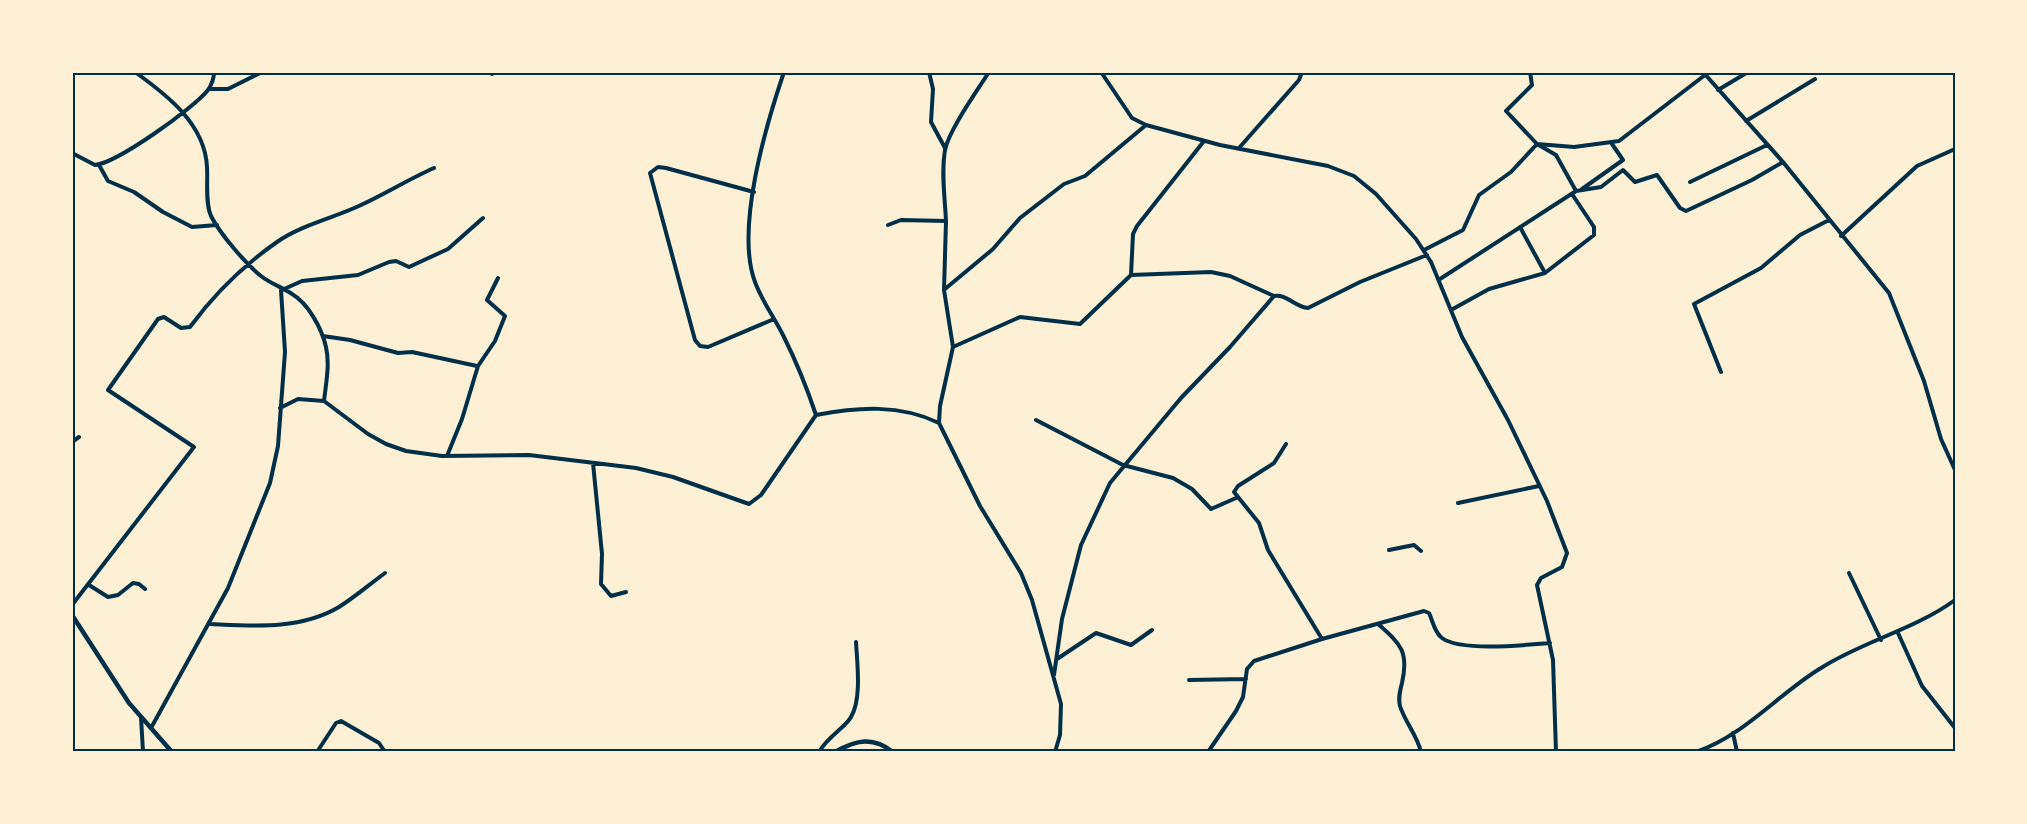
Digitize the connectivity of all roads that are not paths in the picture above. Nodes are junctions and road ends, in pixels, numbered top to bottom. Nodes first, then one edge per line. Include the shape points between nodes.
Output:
1 (135, 72) edge
2 (214, 72) edge
3 (262, 72) edge
4 (784, 72) edge
5 (929, 72) edge
6 (988, 72) edge
7 (1101, 72) edge
8 (1302, 72) edge
9 (1530, 72) edge
10 (1748, 72) edge
11 (1704, 74) edge
12 (1815, 79) dead end
13 (209, 88) junction
14 (1718, 90) junction
15 (183, 112) junction
16 (1746, 121) junction
17 (1146, 125) junction
18 (1204, 141) junction
19 (1537, 144) junction
20 (1611, 144) junction
21 (1767, 145) junction
22 (1238, 149) junction
23 (1955, 149) edge
24 (945, 150) junction
25 (72, 153) edge
26 (1783, 162) junction
27 (99, 165) junction
28 (434, 168) dead end
29 (1690, 182) dead end
30 (1576, 191) junction
31 (754, 192) junction
32 (483, 218) dead end
33 (1828, 220) junction
34 (946, 221) junction
35 (218, 225) junction
36 (888, 225) dead end
37 (1520, 227) junction
38 (1842, 236) junction
39 (1424, 250) junction
40 (1427, 255) junction
41 (248, 262) junction
42 (1545, 273) junction
43 (1131, 275) junction
44 (498, 278) dead end
45 (1440, 279) junction
46 (281, 290) junction
47 (944, 290) junction
48 (1274, 296) junction
49 (1451, 310) junction
50 (774, 319) junction
51 (323, 336) junction
52 (953, 347) junction
53 (478, 366) junction
54 (1721, 372) dead end
55 (324, 401) junction
56 (280, 408) junction
57 (816, 415) junction
58 (1036, 420) dead end
59 (939, 423) junction
60 (79, 436) dead end
61 (72, 442) edge
62 (1287, 444) dead end
63 (447, 456) junction
64 (592, 463) junction
65 (1123, 465) junction
66 (1955, 470) edge
67 (1539, 486) junction
68 (1236, 498) junction
69 (1458, 503) dead end
70 (1389, 550) dead end
71 (1421, 551) dead end
72 (385, 573) dead end
73 (1849, 573) dead end
74 (89, 585) junction
75 (145, 589) dead end
76 (626, 592) dead end
77 (1955, 600) edge
78 (72, 605) edge
79 (72, 615) edge
80 (74, 622) edge
81 (211, 624) junction
82 (1378, 624) junction
83 (1152, 630) dead end
84 (1898, 633) junction
85 (1322, 639) junction
86 (1881, 640) junction
87 (856, 642) dead end
88 (1550, 643) junction
89 (1056, 659) junction
90 (1054, 675) junction
91 (1246, 679) junction
92 (1189, 680) dead end
93 (141, 717) junction
94 (1955, 728) edge
95 (150, 729) junction
96 (1733, 734) junction
97 (143, 752) edge
98 (172, 752) edge
99 (317, 752) edge
100 (385, 752) edge
101 (819, 752) edge
102 (835, 752) edge
103 (893, 752) edge
104 (1055, 752) edge
105 (1208, 752) edge
106 (1421, 752) edge
107 (1556, 752) edge
108 (1696, 752) edge
109 (1737, 752) edge

1 - 15 street
2 - 13 street
3 - 13 street via 228,89
4 - 31 street via 767,127
5 - 24 street via 933,89 931,122
6 - 24 street
7 - 17 street via 1132,117
8 - 22 street
9 - 19 street via 1532,85 1506,111
10 - 14 street
11 - 14 street
11 - 20 street
12 - 16 street
13 - 15 street
14 - 16 street
15 - 27 street via 153,135
15 - 35 street via 204,147 209,208
16 - 21 street
17 - 18 street
17 - 47 street via 1085,176 1064,184 1020,218 993,249
18 - 22 street
18 - 43 street via 1137,226
19 - 20 street
19 - 30 street via 1556,155
19 - 39 street via 1511,172 1479,195 1463,230
20 - 30 street via 1623,160
21 - 26 street
21 - 29 street
22 - 39 street via 1315,163 1354,176 1376,194
23 - 38 street via 1917,166
24 - 34 street
25 - 27 street
26 - 30 street via 1686,211 1657,175 1635,182 1623,170 1601,187
26 - 33 street
27 - 35 street via 108,181 134,192 172,217 192,227
28 - 41 street via 358,207 278,241
30 - 37 street
30 - 42 street via 1594,227 1594,235
31 - 50 street via 749,237 752,272
31 - 50 street via 666,168 658,167 650,173 695,340 700,346 708,347
32 - 46 street via 448,249 418,264 409,267 389,262 358,275 302,281
33 - 38 street
33 - 54 street via 1800,235 1761,268 1694,304
34 - 36 street via 901,220
34 - 47 street
35 - 41 street
37 - 42 street
37 - 45 street
38 - 66 street via 1895,304
39 - 40 street
40 - 45 street
40 - 48 street via 1308,308 1284,296
41 - 46 street
41 - 74 street via 190,327 182,328 164,317 159,319 108,390 194,447
42 - 49 street via 1490,289
43 - 48 street via 1211,272 1230,276
43 - 52 street via 1080,324 1020,317
44 - 53 street via 487,300 505,316
45 - 49 street
46 - 51 street via 301,301
46 - 56 street via 285,351
47 - 52 street
48 - 65 street
49 - 67 street
50 - 57 street
51 - 53 street
51 - 55 street via 328,362
52 - 59 street
53 - 63 street
55 - 56 street via 298,399
55 - 63 street via 386,444 406,451
56 - 81 street via 278,446 270,483
57 - 59 street via 896,409 918,412
57 - 64 street via 761,495 749,504 654,471
58 - 65 street
59 - 90 street via 990,525 1026,584
60 - 61 street
62 - 68 street via 1274,463 1234,489
63 - 64 street via 529,455
64 - 76 street via 602,554 601,584 611,596
65 - 68 street via 1173,478 1192,489 1210,509
65 - 89 street via 1097,506 1081,546
67 - 69 street
67 - 88 street via 1567,553 1562,567 1541,578 1538,585
68 - 85 street via 1259,523 1268,550
70 - 71 street via 1414,545
72 - 81 street via 339,607 287,625
73 - 86 street
74 - 75 street via 108,597 118,595 133,583
74 - 78 street
77 - 84 street
79 - 80 street
80 - 93 street
81 - 95 street
82 - 85 street
82 - 88 street via 1424,611 1437,633 1447,641 1483,646
82 - 106 street via 1396,640 1404,654 1406,666 1399,698
83 - 89 street via 1131,645 1096,633
84 - 86 street
84 - 94 street via 1922,687
85 - 91 street via 1254,661 1247,669
86 - 96 street via 1821,668
87 - 101 street via 858,690 851,717 827,738
88 - 107 street
89 - 90 street
90 - 104 street via 1062,722
91 - 92 street
91 - 105 street via 1236,711
93 - 95 street
93 - 97 street
95 - 98 street
96 - 108 street
96 - 109 street
99 - 100 street via 341,721 379,743
102 - 103 street via 868,740

